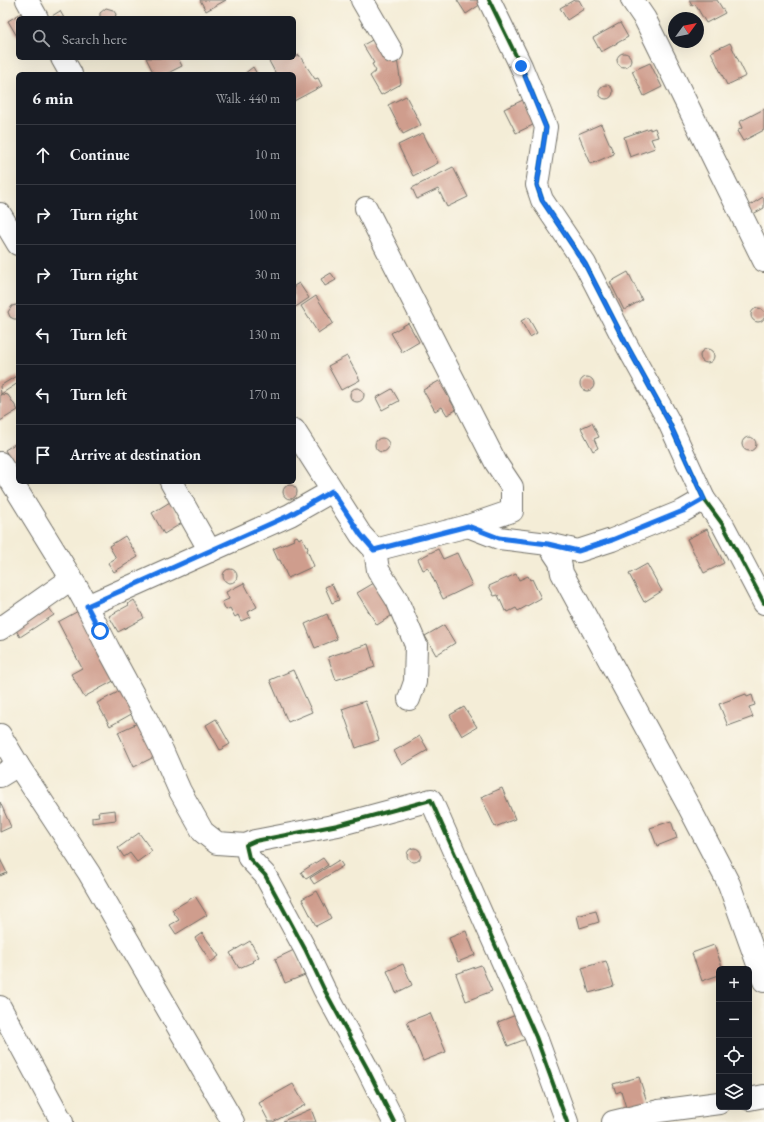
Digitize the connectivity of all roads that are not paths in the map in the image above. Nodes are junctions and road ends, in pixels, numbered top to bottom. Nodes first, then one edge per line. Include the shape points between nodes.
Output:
1 (26, 0) edge
2 (362, 0) edge
3 (489, 0) edge
4 (632, 0) edge
5 (37, 16) edge
6 (392, 52) dead end
7 (63, 60) edge
8 (70, 72) edge
9 (366, 208) dead end
10 (0, 214) edge
11 (16, 241) edge
12 (764, 261) edge
13 (296, 433) edge
14 (0, 463) edge
15 (172, 484) edge
16 (332, 491) junction
17 (704, 499) junction
18 (468, 526) junction
19 (548, 544) junction
20 (374, 550) junction
21 (210, 551) junction
22 (71, 579) junction
23 (764, 603) edge
24 (87, 606) junction
25 (0, 629) edge
26 (410, 699) dead end
27 (0, 735) edge
28 (9, 771) edge
29 (246, 845) junction
30 (764, 981) edge
31 (0, 1007) edge
32 (764, 1096) edge
33 (752, 1098) edge
34 (716, 1103) edge
35 (62, 1122) edge
36 (234, 1122) edge
37 (394, 1122) edge
38 (567, 1122) edge
39 (613, 1122) edge

1 - 5 street
2 - 6 street
3 - 17 street via 521,66 546,128 537,185 542,200 585,264 668,420
4 - 12 street via 645,19
7 - 8 street
9 - 18 street via 496,463 512,487 512,510
10 - 11 street
13 - 16 street
14 - 22 street
15 - 21 street
16 - 20 street
16 - 21 street via 290,515
17 - 19 street via 683,511 578,551
17 - 23 street via 723,525
18 - 19 street via 499,538
18 - 20 street
19 - 30 street via 560,562 562,573 729,884
20 - 26 street via 378,570 397,600 416,645 414,682
21 - 24 street
22 - 24 street
22 - 25 street
24 - 29 street via 153,731 202,832 217,843
27 - 28 street
28 - 36 street via 90,873
29 - 37 street via 249,858 265,875
29 - 38 street via 338,825 431,800 536,1037
31 - 35 street
32 - 33 street
34 - 39 street via 659,1110

